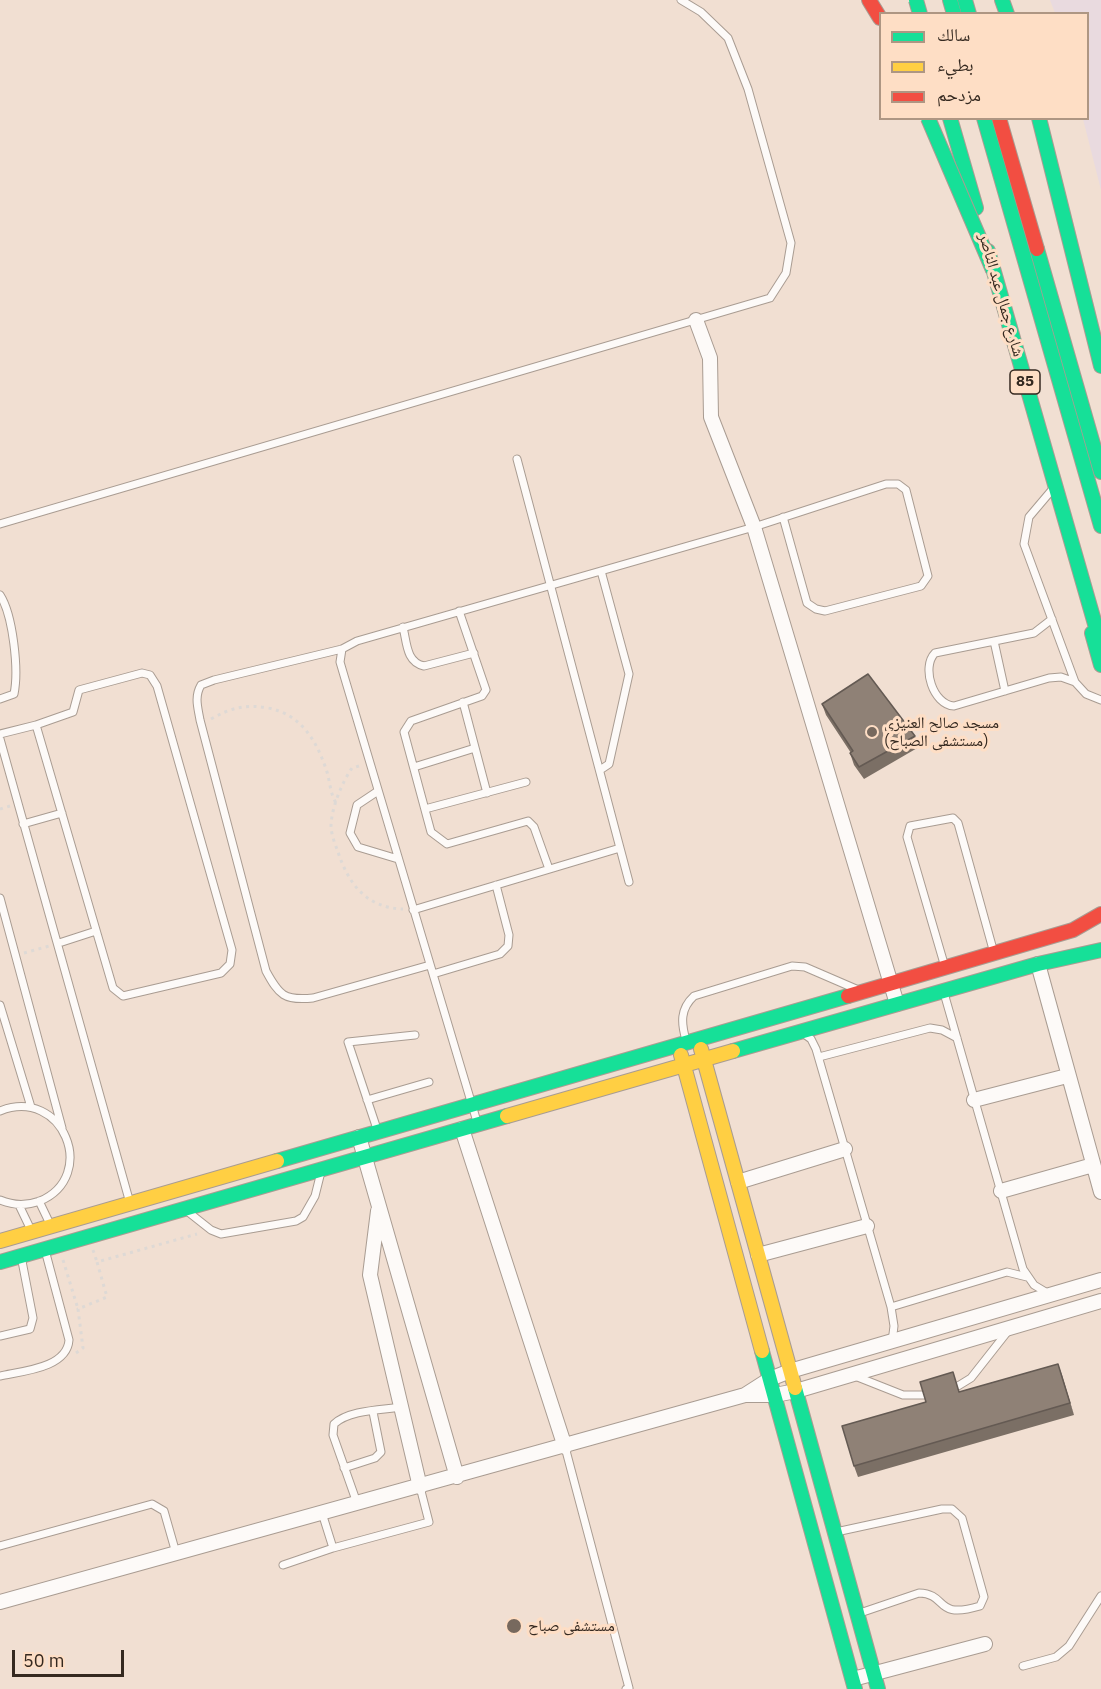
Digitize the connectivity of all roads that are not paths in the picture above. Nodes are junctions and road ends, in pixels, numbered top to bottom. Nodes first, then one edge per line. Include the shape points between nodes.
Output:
1 (681, 0) edge
2 (869, 0) edge
3 (879, 16) edge
4 (929, 120) edge
5 (945, 120) edge
6 (951, 120) edge
7 (985, 120) edge
8 (1000, 120) edge
9 (1040, 120) edge
10 (993, 270) junction
11 (696, 320) junction
12 (1101, 366) edge
13 (517, 459) dead end
14 (1101, 472) edge
15 (1051, 492) junction
16 (783, 517) junction
17 (0, 524) edge
18 (1101, 526) edge
19 (754, 527) junction
20 (601, 571) junction
21 (552, 585) junction
22 (0, 595) edge
23 (459, 611) junction
24 (1052, 619) junction
25 (403, 627) junction
26 (994, 641) junction
27 (1101, 645) edge
28 (342, 649) junction
29 (474, 653) junction
30 (1101, 665) edge
31 (1075, 682) junction
32 (1005, 691) junction
33 (0, 699) edge
34 (1101, 700) edge
35 (463, 702) junction
36 (36, 725) junction
37 (0, 734) edge
38 (0, 739) edge
39 (476, 748) junction
40 (414, 767) junction
41 (600, 770) junction
42 (526, 782) dead end
43 (378, 791) junction
44 (487, 793) junction
45 (425, 809) junction
46 (62, 813) junction
47 (23, 824) junction
48 (620, 848) junction
49 (398, 859) junction
50 (549, 869) junction
51 (630, 882) dead end
52 (495, 885) junction
53 (0, 898) edge
54 (413, 910) junction
55 (1101, 914) edge
56 (96, 931) junction
57 (59, 943) junction
58 (1101, 950) edge
59 (994, 953) junction
60 (430, 964) junction
61 (1038, 964) junction
62 (945, 967) junction
63 (433, 974) junction
64 (890, 983) junction
65 (944, 990) junction
66 (861, 991) junction
67 (844, 997) junction
68 (897, 1004) junction
69 (0, 1005) edge
70 (852, 1016) junction
71 (798, 1032) junction
72 (416, 1035) dead end
73 (957, 1038) junction
74 (688, 1042) junction
75 (819, 1057) junction
76 (704, 1059) junction
77 (612, 1064) junction
78 (684, 1065) junction
79 (1067, 1076) junction
80 (429, 1082) dead end
81 (620, 1084) junction
82 (367, 1100) junction
83 (975, 1100) junction
84 (471, 1104) junction
85 (31, 1107) junction
86 (0, 1111) edge
87 (478, 1125) junction
88 (62, 1128) junction
89 (462, 1129) junction
90 (378, 1132) junction
91 (359, 1137) junction
92 (845, 1149) junction
93 (365, 1157) junction
94 (1093, 1166) junction
95 (321, 1170) junction
96 (738, 1182) junction
97 (1001, 1191) junction
98 (1101, 1192) edge
99 (0, 1200) edge
100 (39, 1201) junction
101 (130, 1203) junction
102 (378, 1203) junction
103 (19, 1205) junction
104 (185, 1209) junction
105 (51, 1226) junction
106 (867, 1226) junction
107 (32, 1232) junction
108 (0, 1241) edge
109 (45, 1249) junction
110 (758, 1255) junction
111 (21, 1256) junction
112 (0, 1262) edge
113 (1028, 1277) junction
114 (1101, 1280) edge
115 (1049, 1294) junction
116 (1101, 1301) edge
117 (891, 1306) junction
118 (980, 1315) junction
119 (938, 1328) junction
120 (1011, 1329) junction
121 (986, 1335) junction
122 (0, 1336) edge
123 (892, 1342) junction
124 (944, 1347) junction
125 (790, 1371) junction
126 (850, 1374) junction
127 (0, 1376) edge
128 (770, 1378) junction
129 (958, 1386) edge
130 (796, 1391) junction
131 (745, 1395) junction
132 (775, 1395) junction
133 (925, 1395) edge
134 (401, 1407) junction
135 (373, 1412) junction
136 (565, 1447) junction
137 (344, 1468) junction
138 (457, 1477) junction
139 (420, 1486) junction
140 (357, 1504) junction
141 (828, 1508) junction
142 (322, 1513) junction
143 (808, 1513) junction
144 (835, 1532) junction
145 (0, 1546) edge
146 (333, 1548) junction
147 (176, 1553) junction
148 (283, 1565) dead end
149 (1101, 1596) edge
150 (0, 1602) edge
151 (857, 1614) junction
152 (985, 1644) dead end
153 (1023, 1666) dead end
154 (873, 1674) junction
155 (854, 1684) edge
156 (626, 1689) edge
157 (878, 1689) edge

1 - 11 lane via 714,24 736,53 791,243 786,273 770,298
2 - 3 main road
4 - 10 main road, bridge
5 - 15 main road
6 - 10 main road, شارع جمال عبد الناصر / 85, bridge
7 - 18 main road, شارع جمال عبد الناصر / 85
8 - 14 main road
9 - 12 main road
10 - 27 main road, شارع جمال عبد الناصر / 85
11 - 17 lane
11 - 19 street via 710,358 711,417
13 - 21 lane
15 - 24 lane via 1029,517 1024,544
15 - 30 main road
16 - 16 lane via 807,603 816,609 825,611 921,586 928,576 906,490 898,484 886,484
16 - 19 lane
19 - 20 lane
19 - 64 street
20 - 21 lane
20 - 41 lane via 629,674 609,764
21 - 23 lane
21 - 41 lane
22 - 33 lane via 7,606 17,680 14,694
23 - 25 lane
23 - 29 lane
24 - 26 lane via 1034,633
24 - 31 lane
25 - 28 lane
25 - 29 lane via 410,658 416,664 424,666
26 - 32 lane
26 - 32 lane via 935,653 928,669 937,698 949,706
28 - 43 lane via 340,662
28 - 60 lane via 201,685 196,700 266,970 285,997 313,998
29 - 35 lane via 486,690 482,696
31 - 32 lane via 1049,678
31 - 34 lane via 1086,694
35 - 39 lane
35 - 40 lane via 427,713 406,726 404,732
36 - 37 lane
36 - 46 lane
36 - 56 lane via 73,712 80,690 142,673 150,675 157,686 229,938 231,964 221,973 123,996 113,988
38 - 47 lane
39 - 40 lane
39 - 44 lane
40 - 45 lane
41 - 48 lane
42 - 44 lane
43 - 49 lane
43 - 49 lane via 357,804 350,833 358,847
44 - 45 lane
45 - 50 lane via 431,832 447,844 528,821 534,827
46 - 47 lane
46 - 56 lane
47 - 57 lane
48 - 50 lane
48 - 51 lane
49 - 54 lane
50 - 52 lane
52 - 54 lane
52 - 63 lane via 509,935 508,946 500,954
53 - 88 lane
54 - 60 lane
55 - 59 main road via 1073,930
56 - 57 lane
57 - 101 lane
58 - 61 main road
59 - 62 main road
59 - 62 lane via 958,824 947,818 910,826 907,837
60 - 63 lane
61 - 65 main road
61 - 79 street
62 - 64 main road
63 - 84 lane
64 - 66 main road
64 - 68 street
65 - 68 main road
65 - 73 lane
66 - 67 main road
66 - 74 lane via 805,967 786,967 694,996 683,1015
67 - 70 main road
67 - 74 main road
68 - 70 main road
69 - 85 lane
70 - 71 main road
71 - 75 lane via 811,1039
71 - 76 main road
72 - 82 lane via 348,1042
73 - 75 lane via 930,1028
73 - 83 lane
74 - 76 main road
74 - 77 main road
74 - 78 main road
75 - 92 lane
76 - 78 main road
76 - 96 main road
77 - 81 main road
77 - 84 main road
78 - 81 main road
78 - 128 main road
79 - 83 street
79 - 94 street
80 - 82 lane
81 - 87 main road
82 - 90 lane
83 - 97 lane
84 - 87 lane
84 - 90 main road
85 - 86 lane via 12,1106
85 - 88 lane via 49,1114
87 - 89 main road
88 - 100 lane via 70,1146 69,1166 62,1184
89 - 93 main road
89 - 136 street
90 - 91 main road
91 - 93 street
91 - 101 main road
92 - 96 street
92 - 106 lane
93 - 95 main road
93 - 102 street
94 - 97 street
94 - 98 street
95 - 104 main road
95 - 104 lane via 310,1208 296,1221 221,1234
96 - 110 main road
97 - 113 lane
99 - 103 lane
100 - 103 lane
100 - 105 lane
101 - 105 main road
102 - 134 street via 370,1275
102 - 138 street
103 - 107 lane
104 - 109 main road
105 - 107 main road
106 - 110 street
106 - 117 lane
107 - 108 main road
109 - 111 main road
109 - 127 lane via 68,1349 58,1360
110 - 125 main road
111 - 112 main road
111 - 122 lane via 33,1318 30,1329
113 - 115 lane
113 - 117 lane via 1007,1272
114 - 115 street
115 - 118 street
116 - 120 street
117 - 123 lane
118 - 119 street
118 - 121 street
119 - 123 street
119 - 124 street
120 - 121 street
120 - 129 lane via 971,1378
121 - 124 street
123 - 125 street
124 - 126 street
125 - 128 street
125 - 130 main road
126 - 130 street
126 - 133 lane via 903,1395
128 - 131 street
128 - 132 main road
130 - 132 street
130 - 141 main road
131 - 132 street
131 - 136 street
132 - 143 main road
134 - 135 lane
134 - 139 street
135 - 137 lane via 381,1452 375,1458
135 - 137 lane via 339,1419 334,1424 333,1435
136 - 138 street
136 - 156 lane via 629,1688
137 - 140 lane
138 - 139 street
139 - 140 street
139 - 146 lane via 429,1522
140 - 142 street
141 - 143 main road
141 - 144 main road
142 - 146 lane
142 - 147 street
143 - 155 main road
144 - 151 main road
144 - 151 lane via 951,1509 962,1518 984,1597 980,1606 957,1612 928,1594 919,1593
145 - 147 lane via 152,1504 164,1511
146 - 148 lane
147 - 150 street
149 - 153 lane via 1069,1646 1056,1657
151 - 154 main road
152 - 154 street
154 - 155 street
154 - 157 main road

